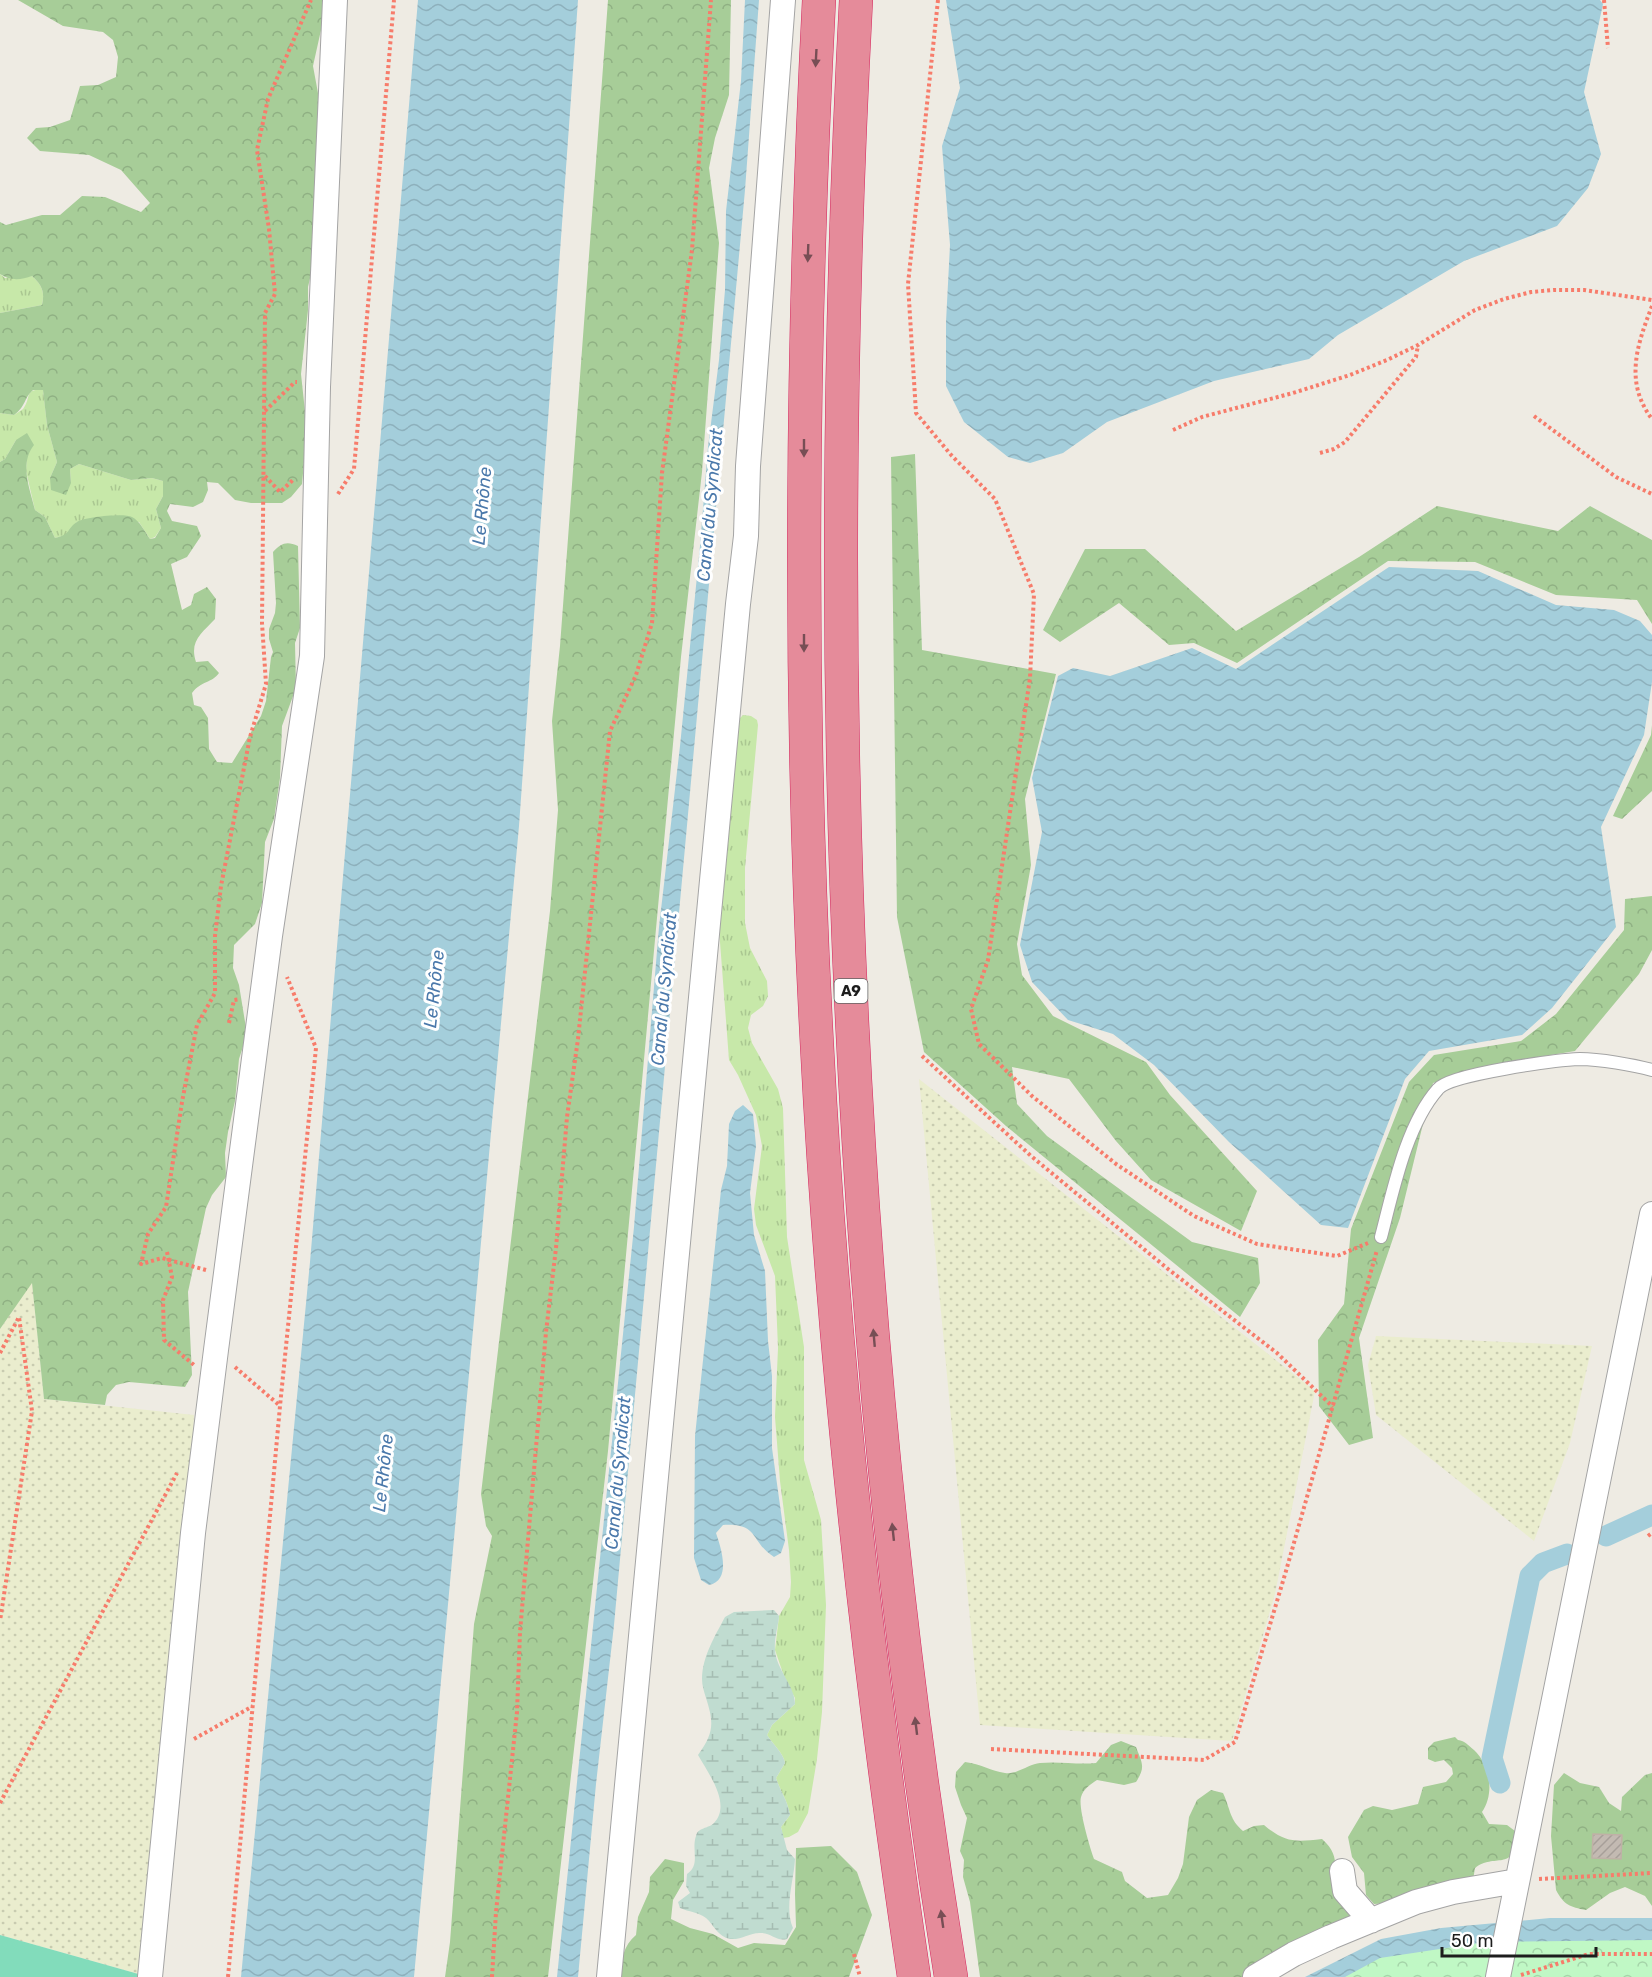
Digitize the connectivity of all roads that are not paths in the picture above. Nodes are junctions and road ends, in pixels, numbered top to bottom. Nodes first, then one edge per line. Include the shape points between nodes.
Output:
1 (335, 0) edge
2 (783, 0) edge
3 (819, 0) edge
4 (856, 0) edge
5 (1652, 1070) edge
6 (1652, 1214) edge
7 (1381, 1237) road end
8 (1342, 1871) dead end
9 (1516, 1888) junction
10 (1371, 1921) junction
11 (1504, 1972) edge
12 (150, 1977) edge
13 (609, 1977) edge
14 (914, 1977) edge
15 (951, 1977) edge
16 (1255, 1977) edge

1 - 12 street via 318,387 312,656 270,936 193,1533
2 - 13 street via 746,536
3 -> 14 highway, A9 via 804,445 806,756 816,1044 834,1299 861,1578
15 -> 4 highway, A9 via 906,1654 878,1386 847,905 840,639 841,428
5 - 7 lane via 1581,1059 1484,1072 1440,1086 1422,1110 1399,1170
6 - 9 street
8 - 10 street via 1345,1891
9 - 10 street via 1432,1897
9 - 11 street
10 - 16 street via 1294,1954

